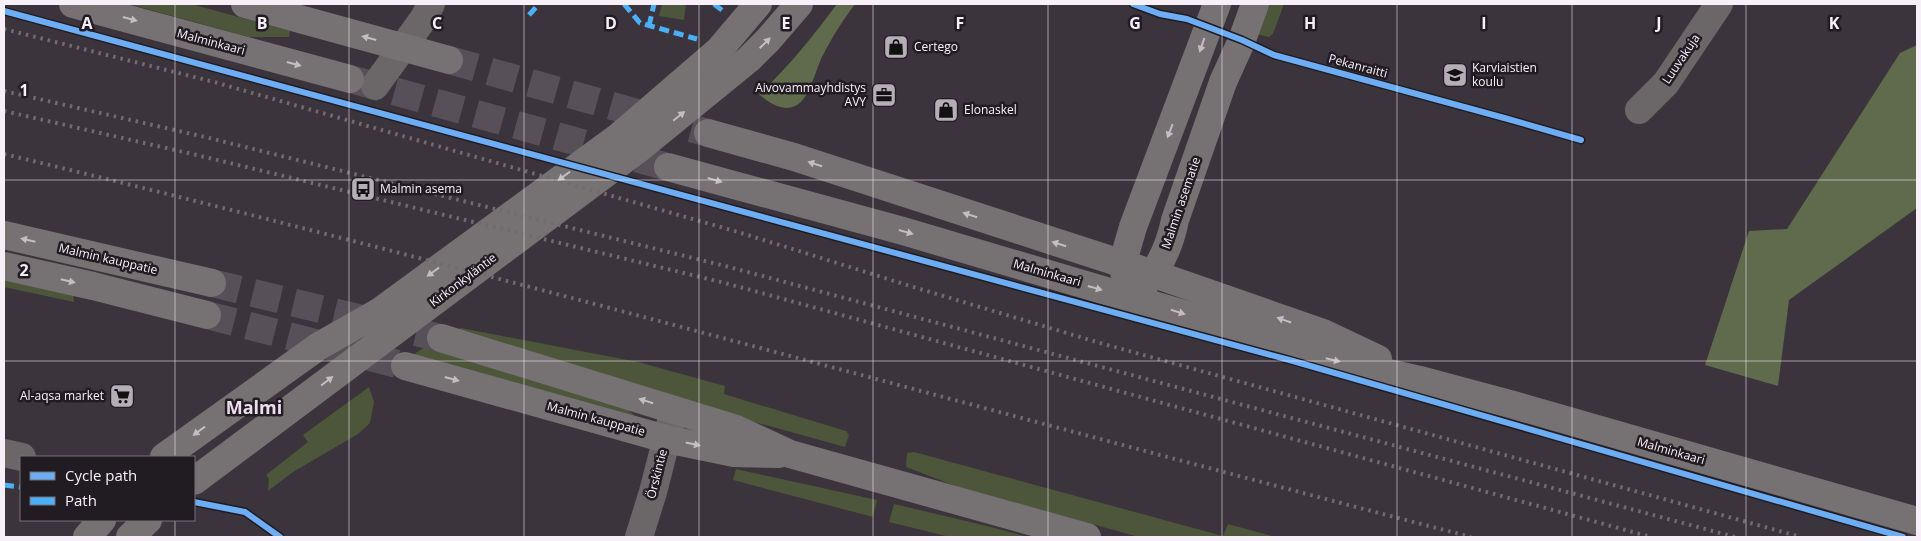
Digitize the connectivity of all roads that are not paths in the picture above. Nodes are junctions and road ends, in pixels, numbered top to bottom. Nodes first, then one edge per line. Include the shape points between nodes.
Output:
1 (245, 4) edge
2 (431, 4) edge
3 (758, 4) edge
4 (799, 4) edge
5 (1217, 4) edge
6 (1255, 4) edge
7 (1719, 4) edge
8 (80, 5) edge
9 (403, 47) junction
10 (449, 60) tunnel mouth
11 (362, 83) joint
12 (1639, 110) dead end
13 (708, 133) tunnel mouth
14 (668, 167) tunnel mouth
15 (4, 235) edge
16 (1122, 264) junction
17 (4, 266) edge
18 (1154, 274) junction
19 (212, 283) tunnel mouth
20 (1131, 298) junction
21 (207, 315) tunnel mouth
22 (441, 338) tunnel mouth
23 (405, 366) tunnel mouth
24 (1424, 381) junction
25 (674, 410) junction
26 (666, 438) junction
27 (4, 453) edge
28 (790, 454) junction
29 (165, 456) edge
30 (20, 457) edge
31 (195, 479) edge
32 (101, 521) edge
33 (147, 521) edge
34 (1917, 521) edge
35 (87, 537) edge
36 (130, 537) edge
37 (639, 537) edge
38 (1087, 537) edge

9 -> 1 main road
2 - 9 street
3 -> 29 main road, Kirkonkyläntie via 701,67 618,137 378,312 325,342
31 -> 4 main road, Kirkonkyläntie via 642,147 729,76 768,40
5 -> 16 main road
6 - 18 main road, Malmin asematie via 1224,82 1175,220 1172,237
7 - 12 street, Luuvakuja via 1666,83
8 -> 11 main road, Malminkaari
9 - 10 main road
9 - 11 street
16 -> 13 main road, Malminkaari via 794,157
14 -> 20 main road, Malminkaari
19 -> 15 main road, Malmin kauppatie
16 - 18 main road, Malminkaari
16 - 20 main road
17 -> 21 main road
18 - 20 main road, Malmin asematie
24 -> 18 main road, Malminkaari via 1323,333
20 -> 24 main road, Malminkaari via 1313,356
25 -> 22 main road, Malmin kauppatie
23 -> 26 main road, Malmin kauppatie
24 - 34 main road, Malminkaari
25 - 26 street, Örskintie
25 - 28 main road, Malmin kauppatie via 736,429
26 -> 28 main road, Malmin kauppatie via 734,454
26 - 37 street, Örskintie via 654,492
27 - 30 street
28 - 38 main road, Malmin kauppatie
32 - 35 main road
33 - 36 main road

